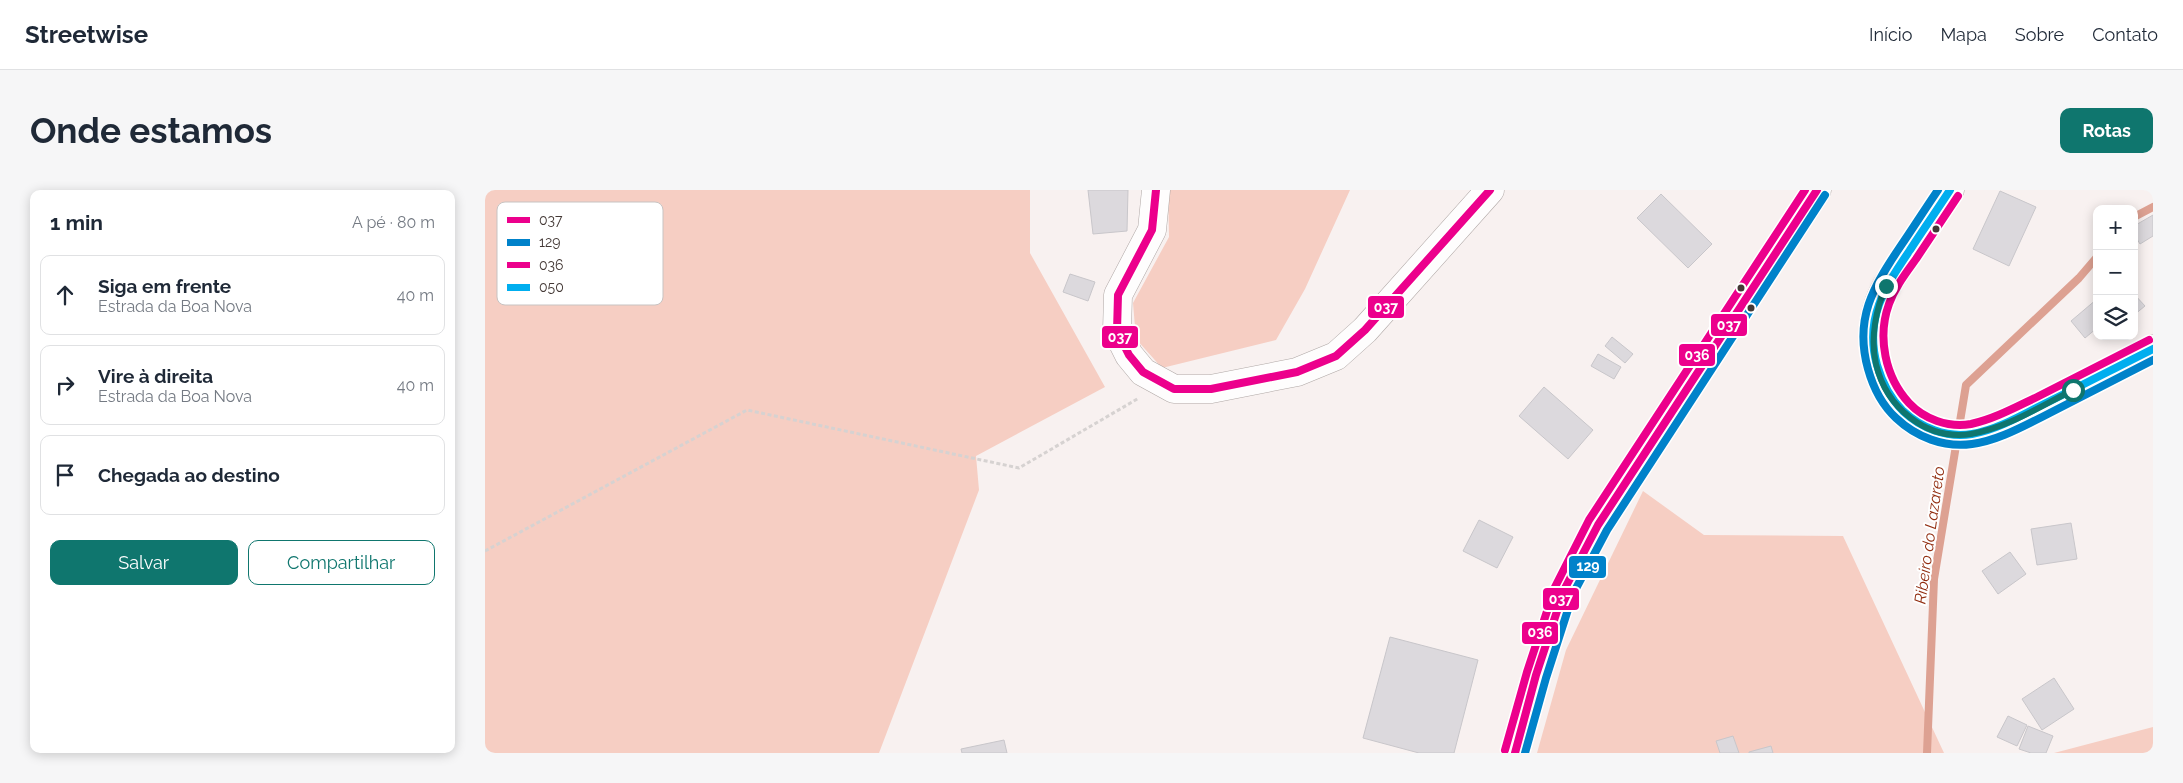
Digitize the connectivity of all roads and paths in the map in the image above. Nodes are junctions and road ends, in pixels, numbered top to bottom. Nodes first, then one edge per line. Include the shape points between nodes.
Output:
1 (1156, 190) edge
2 (1490, 190) edge
3 (1817, 190) edge
4 (1950, 190) edge
5 (2153, 349) edge
6 (1163, 383) junction
7 (485, 551) edge
8 (1515, 753) edge

1 - 6 main road via 1152,230 1118,295 1117,331 1143,372
2 - 6 main road via 1365,330 1336,356 1297,372 1211,389 1174,389
3 - 8 main road via 1598,525 1564,590
4 - 5 main road via 1886,286 1878,304 1873,333 1875,363 1883,385 1907,416 1941,434 1987,430
6 - 7 path via 1019,468 747,410

